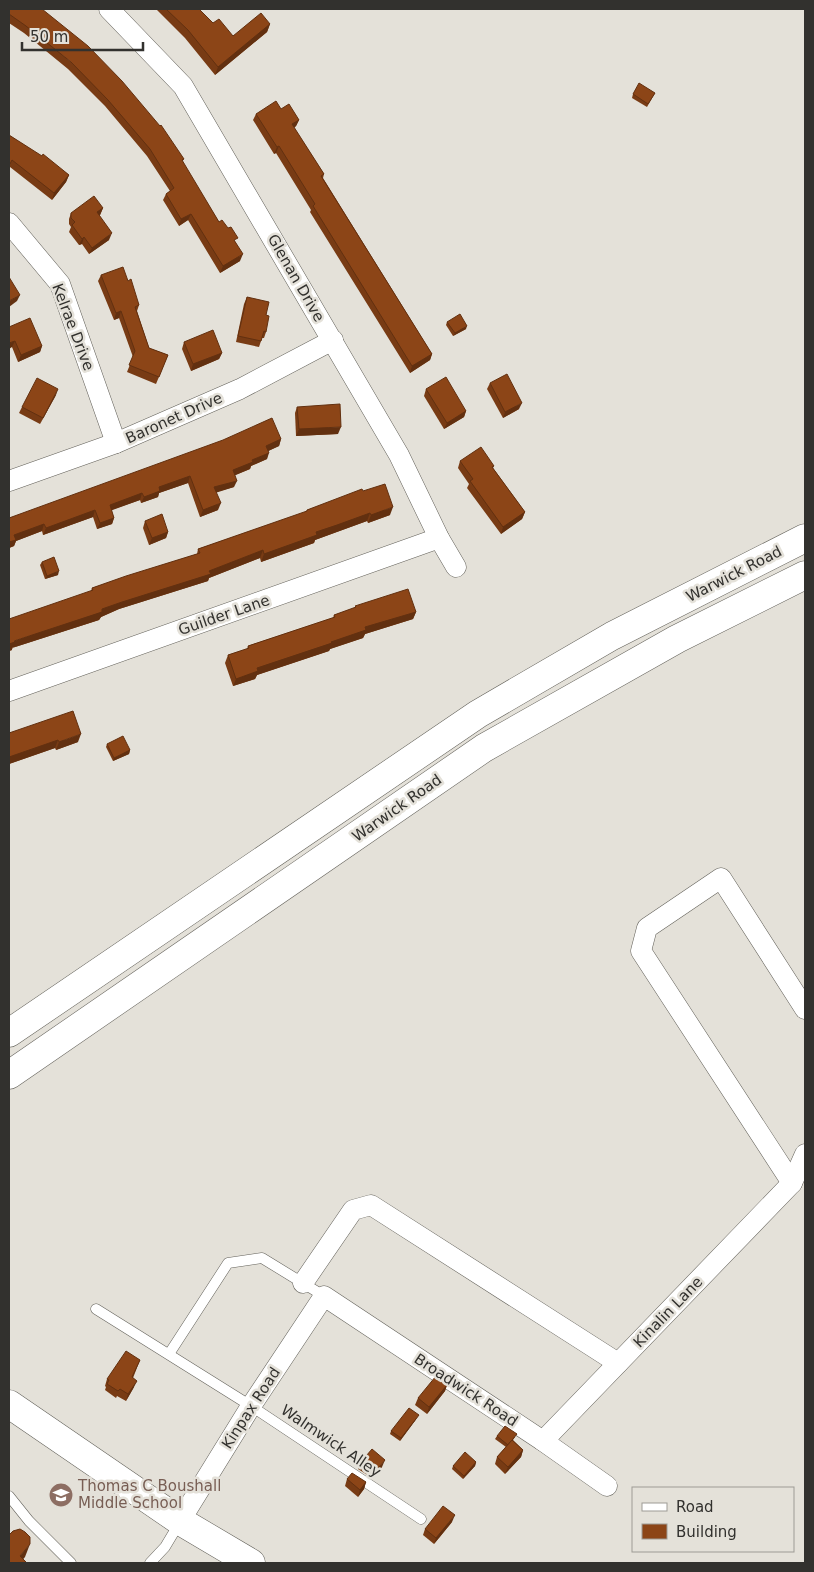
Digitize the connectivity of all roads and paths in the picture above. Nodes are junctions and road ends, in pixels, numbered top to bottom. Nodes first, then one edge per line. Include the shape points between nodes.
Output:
1 (109, 9) edge
2 (9, 223) edge
3 (333, 340) junction
4 (116, 443) junction
5 (9, 481) edge
6 (439, 538) junction
7 (805, 538) edge
8 (456, 567) dead end
9 (805, 575) edge
10 (9, 691) edge
11 (805, 1009) edge
12 (9, 1033) edge
13 (9, 1075) edge
14 (805, 1154) edge
15 (792, 1183) junction
16 (303, 1283) junction
17 (324, 1296) junction
18 (96, 1309) dead end
19 (169, 1354) junction
20 (618, 1363) junction
21 (9, 1404) edge
22 (251, 1406) junction
23 (543, 1441) junction
24 (607, 1486) dead end
25 (9, 1496) edge
26 (421, 1519) dead end
27 (180, 1521) junction
28 (71, 1563) edge
29 (150, 1563) edge
30 (251, 1563) edge

1 - 3 street, Glenan Drive via 183,86
2 - 4 street, Kelrae Drive via 60,284
3 - 4 street, Baronet Drive via 240,389
3 - 6 street, Glenan Drive via 398,455
4 - 5 street, Baronet Drive
6 - 8 street, Glenan Drive
6 - 10 street, Guilder Lane
7 - 12 main road, Warwick Road via 612,636 478,714
9 - 13 main road, Warwick Road via 677,639 484,748
11 - 15 street via 721,878 647,928 641,951
14 - 15 street, Kinalin Lane
15 - 20 street, Kinalin Lane
16 - 17 lane
16 - 19 lane via 262,1258 228,1263
16 - 20 street via 353,1210 371,1205
17 - 22 street, Kinpax Road
17 - 23 street, Broadwick Road
18 - 19 lane, Walmwick Alley
19 - 22 lane, Walmwick Alley
20 - 23 street, Kinalin Lane
21 - 27 main road
22 - 26 lane, Walmwick Alley
22 - 27 street, Kinpax Road
23 - 24 street, Broadwick Road
25 - 28 lane
27 - 29 lane via 165,1547
27 - 30 main road

